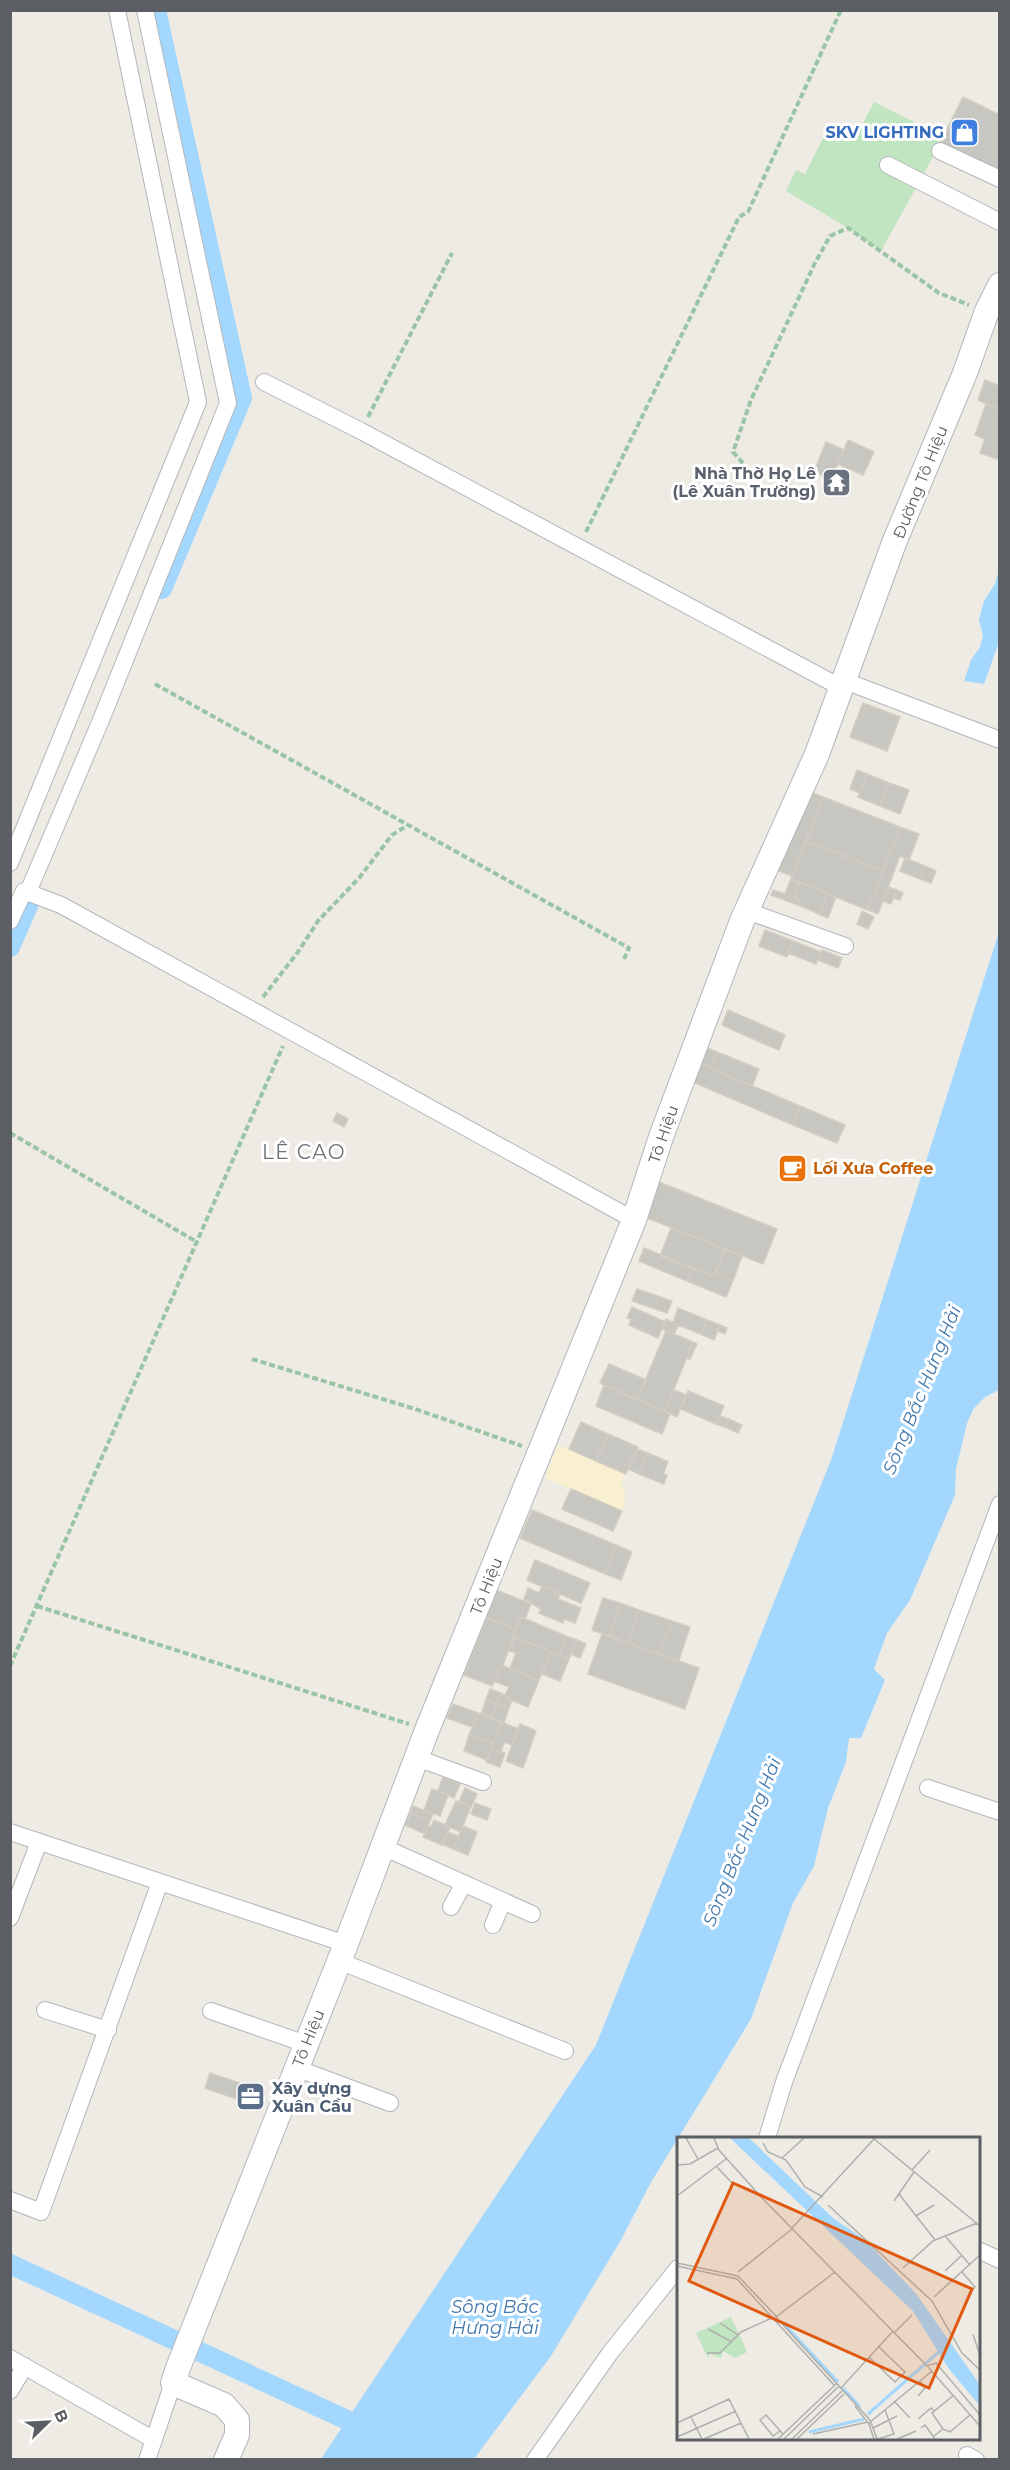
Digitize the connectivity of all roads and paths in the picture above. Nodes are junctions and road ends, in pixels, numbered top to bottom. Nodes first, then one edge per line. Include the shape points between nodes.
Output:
1 (117, 10) edge
2 (145, 10) edge
3 (841, 10) edge
4 (940, 151) dead end
5 (888, 165) dead end
6 (999, 179) edge
7 (999, 222) edge
8 (452, 253) dead end
9 (999, 285) edge
10 (987, 311) junction
11 (264, 382) dead end
12 (361, 431) junction
13 (799, 490) dead end
14 (579, 546) junction
15 (155, 684) dead end
16 (844, 685) junction
17 (999, 741) edge
18 (409, 825) junction
19 (10, 863) edge
20 (28, 892) junction
21 (13, 910) edge
22 (747, 911) junction
23 (845, 946) dead end
24 (624, 959) dead end
25 (253, 1009) junction
26 (295, 1032) junction
27 (10, 1133) edge
28 (634, 1220) junction
29 (197, 1242) junction
30 (252, 1359) dead end
31 (540, 1452) junction
32 (999, 1504) edge
33 (37, 1606) junction
34 (10, 1666) edge
35 (427, 1730) junction
36 (417, 1758) junction
37 (483, 1782) dead end
38 (928, 1788) dead end
39 (999, 1812) edge
40 (10, 1832) edge
41 (39, 1842) junction
42 (383, 1847) junction
43 (160, 1882) junction
44 (464, 1883) junction
45 (503, 1901) junction
46 (451, 1907) dead end
47 (532, 1914) dead end
48 (10, 1918) edge
49 (493, 1925) dead end
50 (343, 1952) junction
51 (45, 2010) dead end
52 (211, 2011) dead end
53 (108, 2030) junction
54 (306, 2044) junction
55 (565, 2051) dead end
56 (296, 2068) junction
57 (390, 2103) dead end
58 (768, 2137) edge
59 (10, 2200) edge
60 (980, 2251) edge
61 (999, 2260) edge
62 (677, 2269) edge
63 (18, 2362) edge
64 (175, 2376) junction
65 (10, 2391) edge
66 (154, 2440) junction
67 (147, 2460) edge
68 (226, 2460) edge
69 (535, 2460) edge

1 - 19 street via 198,402
2 - 20 street via 228,403
3 - 14 path via 748,212 739,217
4 - 6 street
5 - 7 street
8 - 12 path
9 - 10 main road, Đường Tô Hiệu
10 - 13 path via 939,293 848,228 830,236 752,400 733,452 749,471
10 - 16 main road, Đường Tô Hiệu via 894,543
11 - 12 street
12 - 14 street
14 - 16 street
15 - 18 path
16 - 17 street
16 - 22 main road, Tô Hiệu
18 - 24 path via 629,948
18 - 25 path via 392,835 318,921
20 - 21 street via 24,891
20 - 25 street via 61,904
22 - 23 street
22 - 28 main road, Tô Hiệu via 661,1137
25 - 26 street
26 - 28 street
26 - 29 path via 282,1046
27 - 29 path
28 - 31 main road, Tô Hiệu
29 - 33 path
30 - 31 path
31 - 35 main road, Tô Hiệu
32 - 58 street via 784,2082
33 - 34 path
33 - 35 path
35 - 36 main road, Tô Hiệu
36 - 37 street
36 - 42 main road, Tô Hiệu
38 - 39 street
40 - 41 street
41 - 43 street
41 - 48 street
42 - 44 street
42 - 50 main road, Tô Hiệu
43 - 50 street
43 - 53 street
44 - 45 street
44 - 46 street
45 - 47 street
45 - 49 street
50 - 54 main road, Tô Hiệu
50 - 55 street
51 - 53 street
52 - 54 street
53 - 59 street via 41,2212
54 - 56 main road, Tô Hiệu
56 - 57 street
56 - 64 main road, Tô Hiệu
60 - 61 street
62 - 69 street via 610,2353
63 - 65 street
63 - 66 street
64 - 66 street
64 - 68 main road via 224,2405 237,2420 237,2435
66 - 67 street

